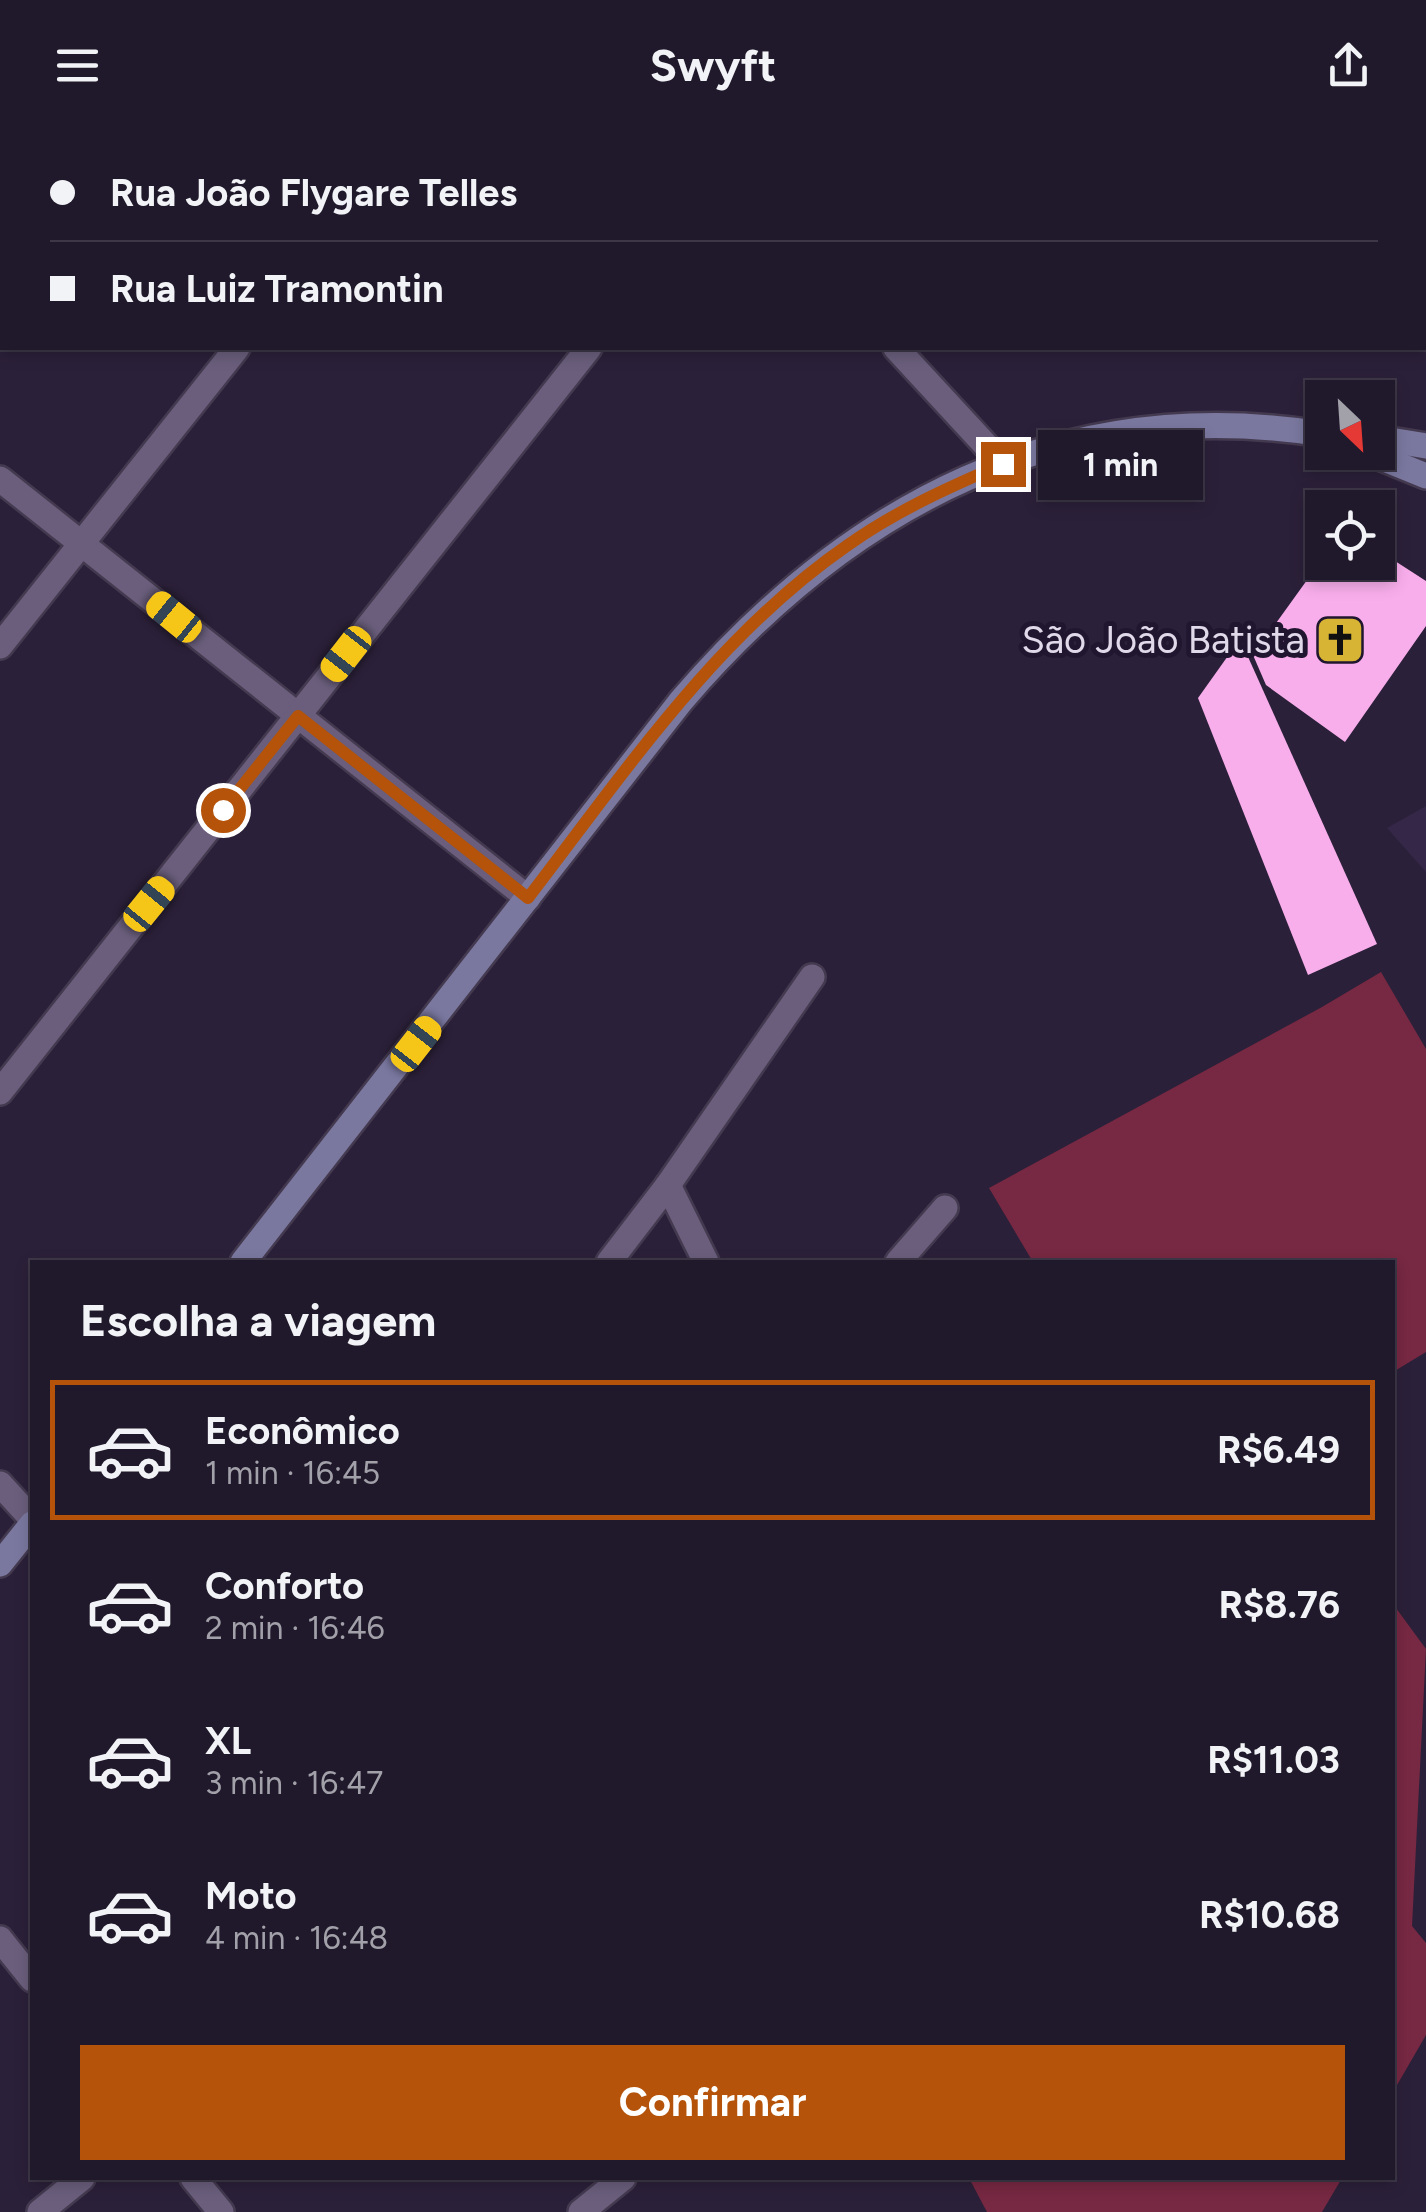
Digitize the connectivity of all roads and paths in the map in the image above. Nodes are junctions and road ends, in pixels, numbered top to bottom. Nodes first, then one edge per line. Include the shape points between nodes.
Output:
1 (235, 350) edge
2 (587, 350) edge
3 (898, 350) edge
4 (1305, 431) edge
5 (1395, 441) edge
6 (1426, 446) edge
7 (1395, 463) edge
8 (1003, 464) junction
9 (1426, 476) edge
10 (0, 479) edge
11 (81, 544) junction
12 (0, 646) edge
13 (298, 716) junction
14 (528, 898) junction
15 (812, 978) dead end
16 (0, 1092) edge
17 (668, 1185) junction
18 (946, 1208) dead end
19 (245, 1260) edge
20 (611, 1260) edge
21 (705, 1260) edge
22 (900, 1260) edge
23 (0, 1484) edge
24 (30, 1519) edge
25 (30, 1524) edge
26 (0, 1564) edge
27 (0, 1938) edge
28 (30, 1976) edge
29 (80, 2180) edge
30 (195, 2180) edge
31 (621, 2180) edge
32 (40, 2212) edge
33 (221, 2212) edge
34 (581, 2212) edge

1 - 11 street
2 - 13 street
3 - 8 street
4 - 8 main road via 1157,427 1079,439
5 - 6 main road
7 - 9 main road
8 - 14 main road via 849,544 764,612 681,701
10 - 11 street
11 - 12 street
11 - 13 street
13 - 14 street
13 - 16 street
14 - 19 main road
15 - 17 street
17 - 20 street
17 - 21 street
18 - 22 street
23 - 24 street
25 - 26 main road
27 - 28 street
29 - 32 street
30 - 33 street
31 - 34 street

